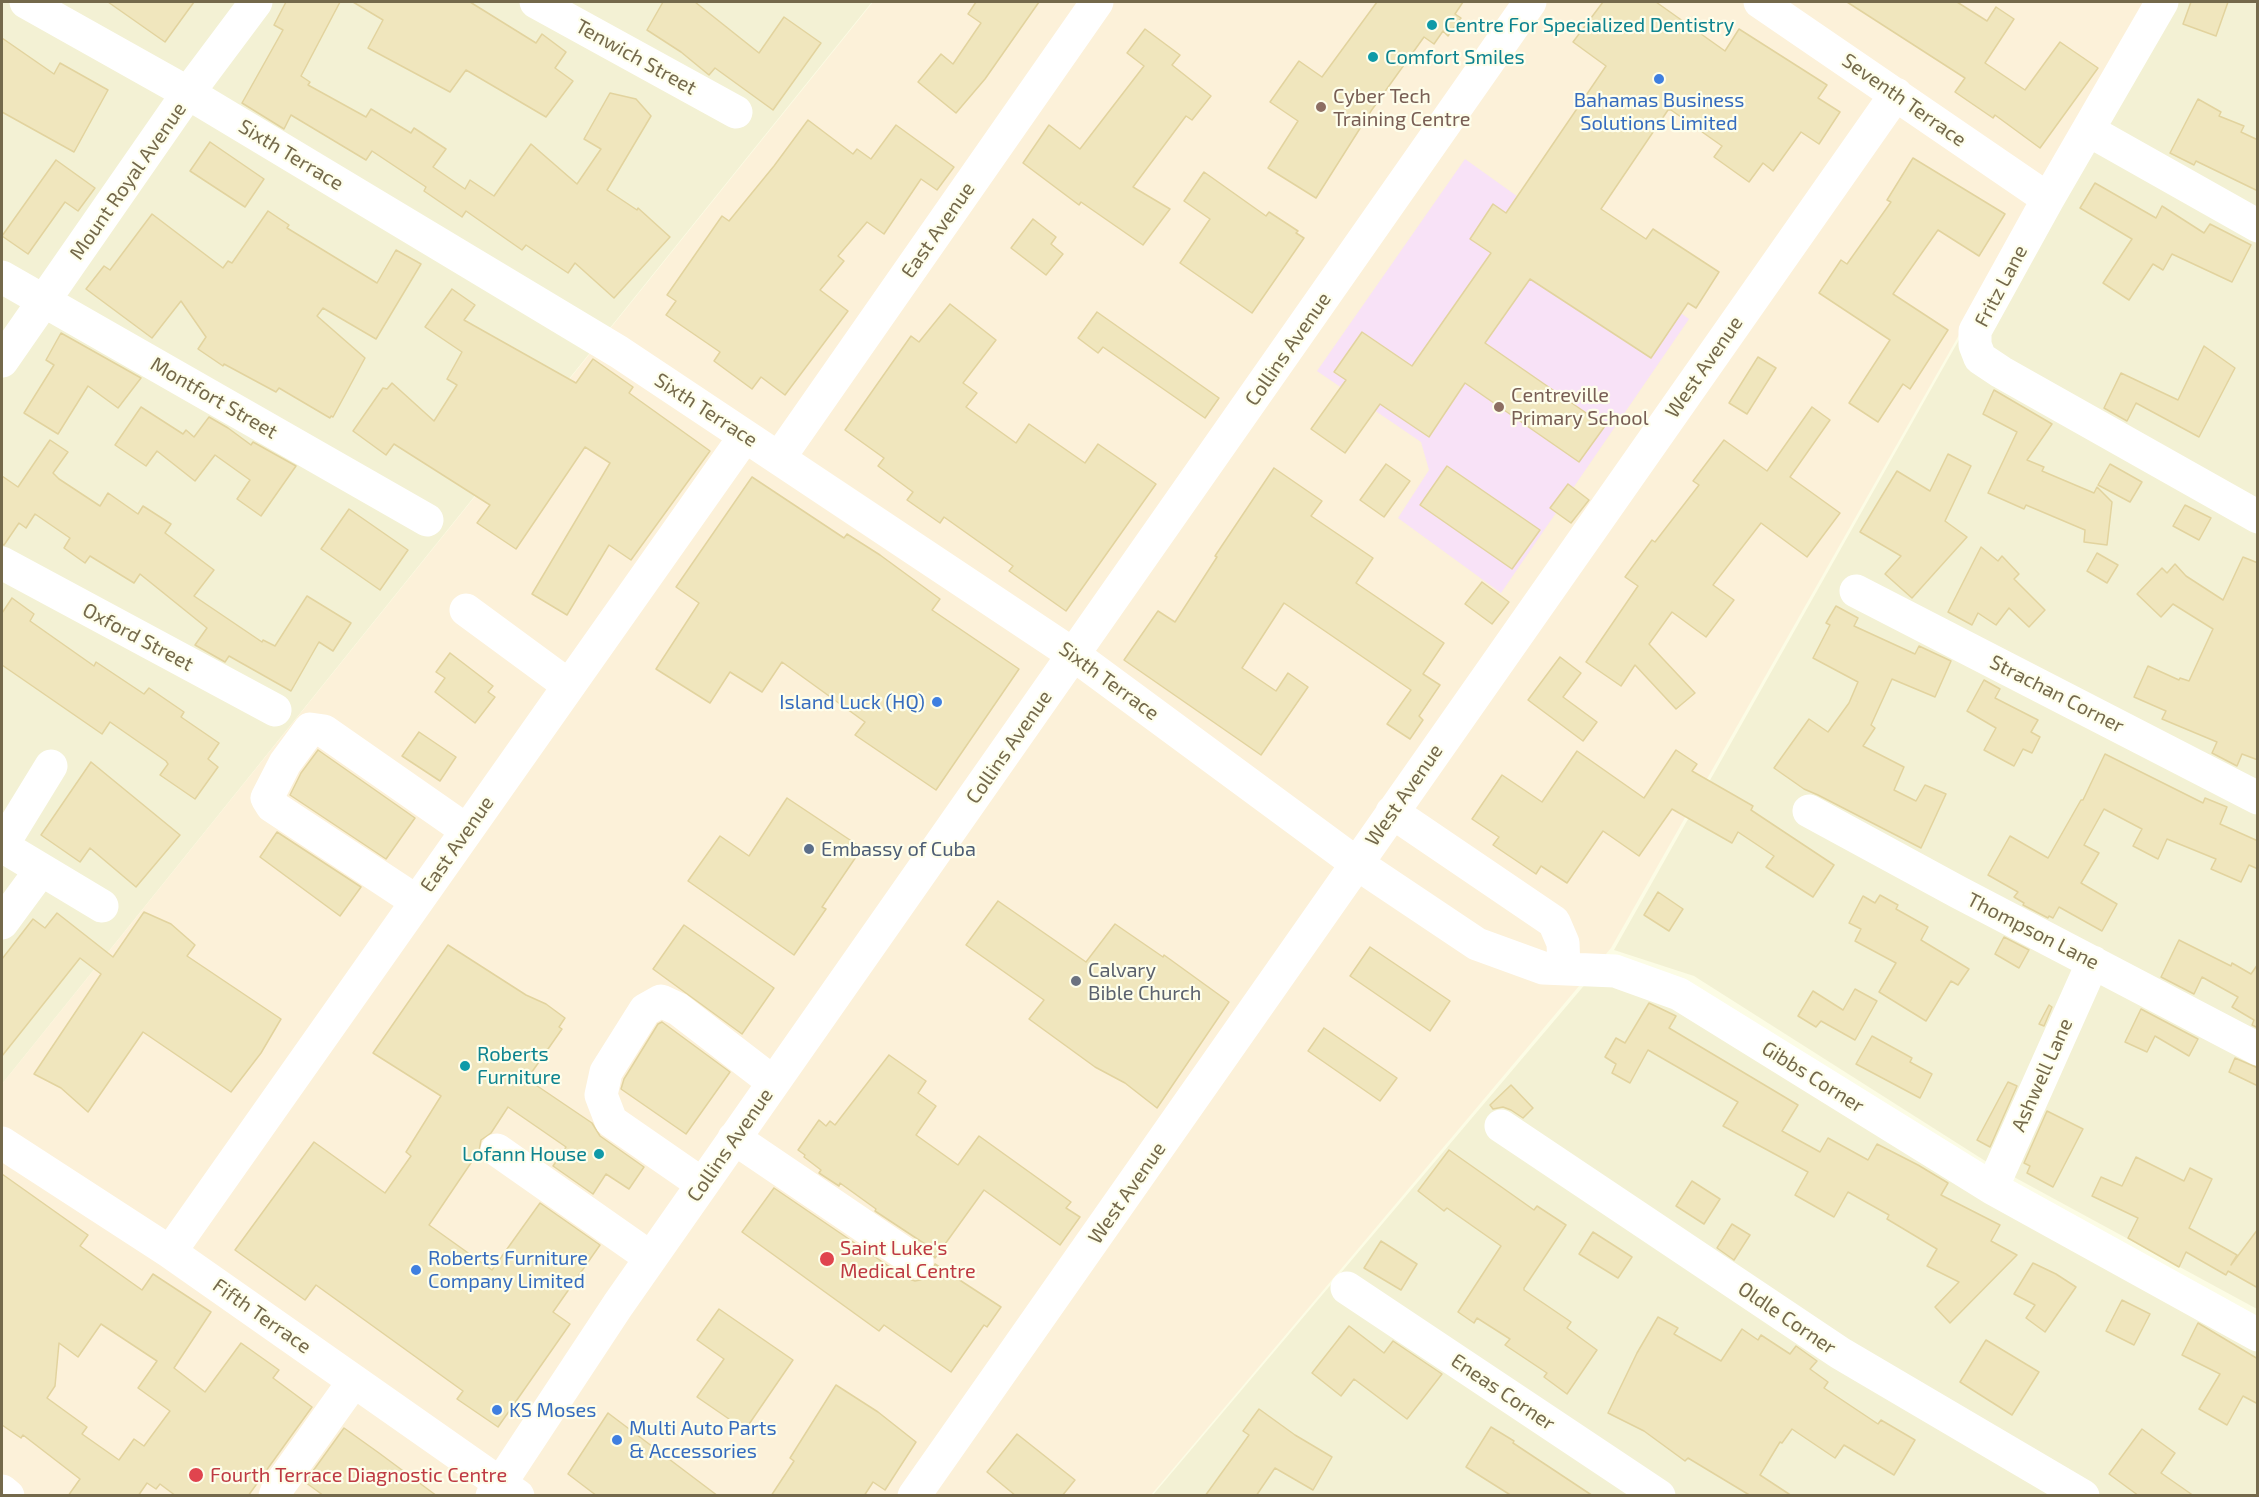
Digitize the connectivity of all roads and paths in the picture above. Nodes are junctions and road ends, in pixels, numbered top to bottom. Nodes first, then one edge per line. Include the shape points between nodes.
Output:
1 (26, 2) edge
2 (256, 2) edge
3 (536, 2) edge
4 (1097, 2) edge
5 (1530, 2) edge
6 (1760, 2) edge
7 (2162, 2) edge
8 (188, 93) junction
9 (1896, 94) junction
10 (736, 112) dead end
11 (2088, 130) junction
12 (2048, 199) junction
13 (2258, 226) edge
14 (2, 277) edge
15 (45, 302) junction
16 (2, 362) edge
17 (745, 436) junction
18 (779, 458) junction
19 (2258, 517) edge
20 (427, 520) dead end
21 (2, 563) edge
22 (1856, 591) dead end
23 (466, 610) dead end
24 (1074, 655) junction
25 (568, 685) junction
26 (275, 710) dead end
27 (51, 766) dead end
28 (2258, 798) edge
29 (1809, 811) dead end
30 (1392, 812) junction
31 (466, 830) junction
32 (2, 846) edge
33 (1356, 863) junction
34 (41, 870) junction
35 (416, 901) junction
36 (102, 906) dead end
37 (2, 922) edge
38 (2093, 962) junction
39 (1564, 969) junction
40 (2258, 1049) edge
41 (773, 1082) junction
42 (1501, 1126) dead end
43 (734, 1138) junction
44 (2, 1143) edge
45 (496, 1150) dead end
46 (702, 1184) junction
47 (1992, 1188) junction
48 (170, 1252) junction
49 (651, 1258) junction
50 (917, 1262) dead end
51 (1347, 1288) dead end
52 (2258, 1335) edge
53 (354, 1381) junction
54 (504, 1491) edge
55 (275, 1496) edge
56 (914, 1496) edge
57 (1659, 1496) edge
58 (2083, 1496) edge

1 - 8 street, Sixth Terrace
2 - 8 street, Mount Royal Avenue
3 - 10 street, Tenwich Street
4 - 18 street, East Avenue
5 - 24 street, Collins Avenue
6 - 9 street, Seventh Terrace
7 - 11 street, Fritz Lane
8 - 15 street, Mount Royal Avenue
8 - 17 street, Sixth Terrace via 619,352
9 - 12 street, Seventh Terrace
9 - 30 street, West Avenue
11 - 12 street, Fritz Lane
11 - 13 street
12 - 19 street, Fritz Lane via 1976,331 1975,345 1980,358
14 - 15 street, Montfort Street
15 - 16 street, Mount Royal Avenue
15 - 20 street, Montfort Street
17 - 18 street, Sixth Terrace
17 - 25 street, East Avenue
18 - 24 street, Sixth Terrace
21 - 26 street, Oxford Street
22 - 28 street, Strachan Corner
23 - 25 street
24 - 33 street, Sixth Terrace
24 - 41 street, Collins Avenue
25 - 31 street, East Avenue
27 - 32 street
29 - 38 street, Thompson Lane
30 - 33 street, West Avenue
30 - 39 street via 1554,922 1563,943
31 - 35 street, East Avenue
31 - 35 street via 324,731 310,729 285,763 267,798 272,806
32 - 34 street
33 - 39 street, Gibbs Corner via 1477,944 1543,968
33 - 56 street, West Avenue
34 - 36 street
34 - 37 street
35 - 48 street, East Avenue
38 - 40 street, Thompson Lane
38 - 47 street, Ashwell Lane
39 - 47 street, Gibbs Corner via 1615,971 1679,994
41 - 43 street, Collins Avenue
41 - 46 street via 678,1009 662,1001 645,1010 606,1072 601,1095 611,1121
42 - 58 street, Oldle Corner via 1840,1353
43 - 46 street, Collins Avenue
43 - 50 street
44 - 48 street, Fifth Terrace
45 - 49 street
46 - 49 street, Collins Avenue
47 - 52 street, Gibbs Corner
48 - 53 street, Fifth Terrace
49 - 54 street, Collins Avenue
51 - 57 street, Eneas Corner
53 - 54 street, Fifth Terrace
53 - 55 street

